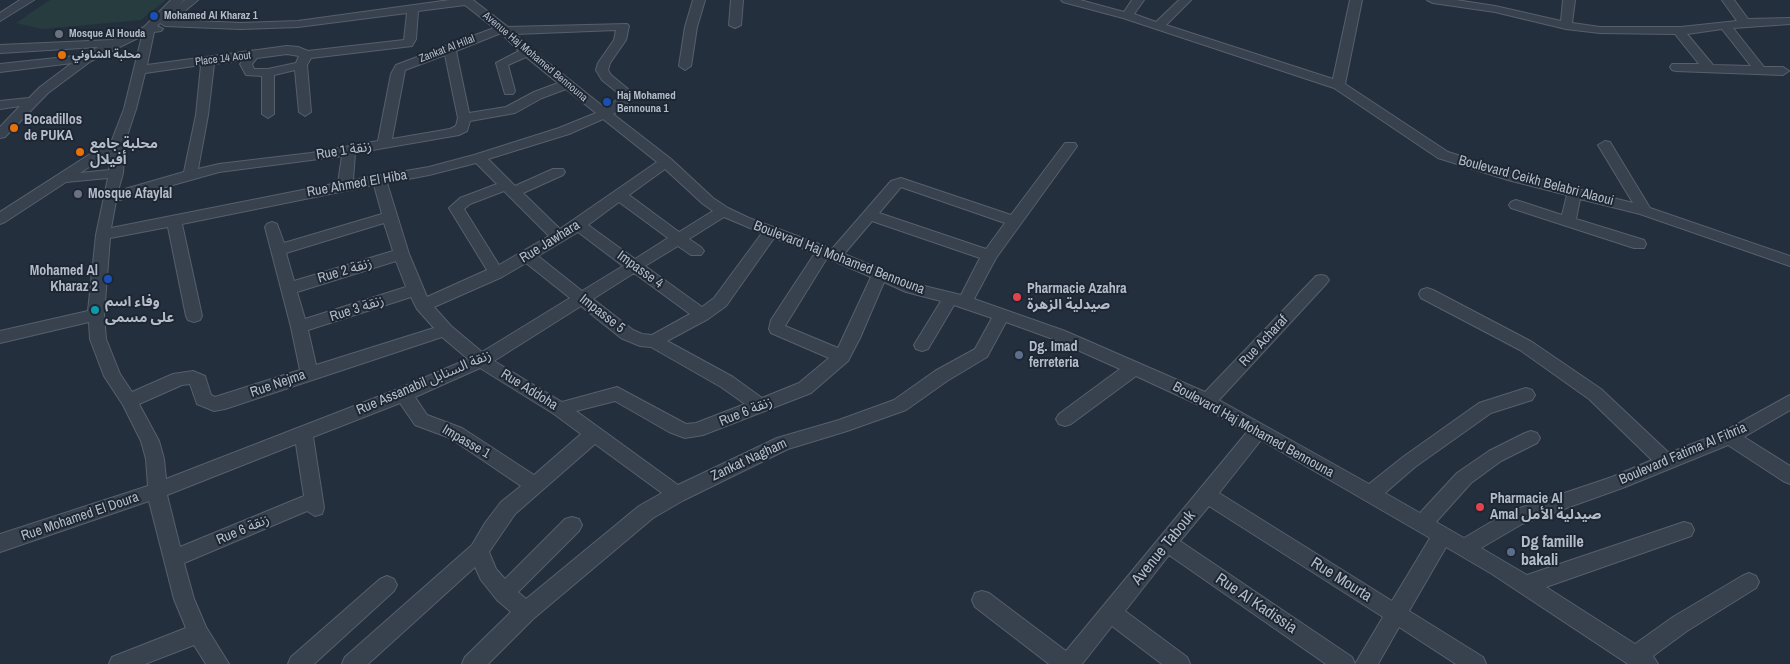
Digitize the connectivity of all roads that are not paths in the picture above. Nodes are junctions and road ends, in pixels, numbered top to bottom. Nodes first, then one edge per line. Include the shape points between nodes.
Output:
1 (28, 0) edge
2 (178, 0) edge
3 (192, 0) edge
4 (467, 0) edge
5 (699, 0) edge
6 (737, 0) edge
7 (1067, 0) edge
8 (1138, 0) edge
9 (1185, 0) edge
10 (1356, 0) edge
11 (1433, 0) edge
12 (1522, 0) edge
13 (1569, 0) edge
14 (1728, 0) edge
15 (413, 9) junction
16 (1519, 14) junction
17 (1127, 16) junction
18 (0, 18) edge
19 (1790, 21) edge
20 (1745, 23) junction
21 (735, 25) dead end
22 (1566, 26) junction
23 (1725, 26) junction
24 (1157, 27) junction
25 (155, 30) junction
26 (504, 30) junction
27 (1678, 31) junction
28 (115, 43) junction
29 (449, 48) junction
30 (0, 49) edge
31 (527, 52) junction
32 (252, 56) junction
33 (87, 58) junction
34 (208, 60) junction
35 (303, 60) junction
36 (685, 66) dead end
37 (1676, 67) dead end
38 (0, 68) edge
39 (1709, 68) junction
40 (139, 70) junction
41 (1760, 70) junction
42 (1783, 72) dead end
43 (268, 73) junction
44 (567, 84) junction
45 (1338, 85) junction
46 (509, 91) dead end
47 (33, 101) junction
48 (0, 105) edge
49 (305, 112) dead end
50 (268, 114) dead end
51 (604, 114) junction
52 (464, 118) junction
53 (0, 134) edge
54 (118, 142) junction
55 (384, 144) junction
56 (1606, 145) dead end
57 (1070, 146) dead end
58 (349, 150) junction
59 (479, 158) junction
60 (666, 162) junction
61 (558, 172) dead end
62 (116, 173) junction
63 (190, 175) junction
64 (64, 179) junction
65 (379, 179) junction
66 (345, 186) junction
67 (510, 188) junction
68 (1575, 192) junction
69 (620, 196) junction
70 (109, 198) junction
71 (1516, 205) dead end
72 (723, 210) junction
73 (1645, 211) junction
74 (870, 215) junction
75 (390, 216) junction
76 (0, 220) edge
77 (174, 220) junction
78 (1013, 221) junction
79 (1568, 221) junction
80 (578, 225) junction
81 (272, 227) dead end
82 (772, 232) junction
83 (103, 235) junction
84 (560, 237) junction
85 (677, 238) junction
86 (1639, 244) dead end
87 (278, 250) junction
88 (696, 252) dead end
89 (401, 254) junction
90 (829, 254) junction
91 (527, 256) junction
92 (989, 256) junction
93 (1790, 261) edge
94 (633, 265) junction
95 (497, 273) junction
96 (879, 275) junction
97 (1322, 280) dead end
98 (288, 288) junction
99 (1427, 294) dead end
100 (419, 298) junction
101 (581, 298) junction
102 (958, 300) junction
103 (96, 315) junction
104 (702, 315) junction
105 (1002, 315) junction
106 (194, 316) dead end
107 (299, 327) junction
108 (445, 330) junction
109 (0, 337) edge
110 (654, 341) junction
111 (922, 344) dead end
112 (842, 357) junction
113 (481, 361) junction
114 (1134, 368) junction
115 (308, 373) junction
116 (404, 394) junction
117 (1526, 395) dead end
118 (129, 401) junction
119 (1207, 402) junction
120 (761, 406) junction
121 (1787, 408) edge
122 (560, 409) junction
123 (1065, 419) dead end
124 (303, 432) junction
125 (1258, 432) junction
126 (595, 433) junction
127 (1729, 436) junction
128 (1531, 438) dead end
129 (1667, 463) junction
130 (1790, 476) edge
131 (535, 485) junction
132 (159, 490) junction
133 (677, 494) junction
134 (1208, 495) junction
135 (1370, 495) junction
136 (572, 525) dead end
137 (1422, 525) junction
138 (1684, 530) dead end
139 (1442, 536) junction
140 (0, 543) edge
141 (1168, 544) junction
142 (1464, 548) junction
143 (479, 551) junction
144 (173, 559) junction
145 (1750, 582) dead end
146 (387, 585) dead end
147 (1526, 585) junction
148 (504, 593) junction
149 (982, 600) dead end
150 (526, 612) junction
151 (1111, 614) junction
152 (1396, 615) junction
153 (198, 633) junction
154 (1641, 660) edge
155 (120, 664) edge
156 (218, 664) edge
157 (299, 664) edge
158 (353, 664) edge
159 (473, 664) edge
160 (1068, 664) edge
161 (1179, 664) edge
162 (1344, 664) edge
163 (1366, 664) edge
164 (1475, 664) edge

1 - 18 street
2 - 25 street via 158,18
3 - 25 street
4 - 15 street
4 - 26 street, Avenue Haj Mohamed Bennouna
5 - 36 street
6 - 21 street
7 - 17 street, Boulevard Ceikh Belabri Alaoui
8 - 17 street
9 - 24 street
10 - 45 street
11 - 16 street
12 - 16 street
13 - 22 street
14 - 20 street
15 - 25 street via 280,26
15 - 35 street via 408,43
16 - 22 street
17 - 24 street, Boulevard Ceikh Belabri Alaoui
19 - 20 street
20 - 23 street
22 - 27 street
23 - 27 street
23 - 41 street
24 - 45 street, Boulevard Ceikh Belabri Alaoui
25 - 28 street
25 - 40 street
26 - 29 street, Zankat Al Hilal
26 - 31 street, Avenue Haj Mohamed Bennouna
26 - 51 street, Zankat Al Hilal via 623,26 620,40 602,70 625,97
27 - 39 street
28 - 30 street
28 - 33 street
29 - 52 street
29 - 55 street, Zankat Al Hilal via 400,67
31 - 44 street, Avenue Haj Mohamed Bennouna
31 - 46 street via 502,62
32 - 34 street, Place 14 Aout
32 - 35 street, Place 14 Aout via 287,50 298,51
32 - 43 street via 246,64 250,72
33 - 38 street
33 - 47 street
34 - 40 street, Place 14 Aout
34 - 63 street
35 - 43 street
35 - 49 street
37 - 39 street
39 - 41 street
40 - 54 street
41 - 42 street
43 - 50 street
44 - 51 street, Avenue Haj Mohamed Bennouna
44 - 52 street via 510,110
45 - 68 street, Boulevard Ceikh Belabri Alaoui via 1443,154 1513,177
47 - 48 street
47 - 53 street
51 - 59 street, Rue Ahmed El Hiba via 564,131
51 - 60 street, Boulevard Haj Mohamed Bennouna
52 - 55 street, Rue 1 زنقة via 462,128 454,132
54 - 62 street
54 - 64 street
55 - 58 street, Rue 1 زنقة
56 - 73 street
57 - 78 street
58 - 63 street, Rue 1 زنقة
58 - 66 street
59 - 65 street, Rue Ahmed El Hiba
59 - 67 street
60 - 69 street, Rue Jawhara
60 - 72 street, Boulevard Haj Mohamed Bennouna via 708,201
61 - 67 street
62 - 64 street
62 - 70 street
63 - 70 street, Rue 1 زنقة
64 - 76 street
65 - 66 street, Rue Ahmed El Hiba
65 - 75 street, Rue Addoha
66 - 77 street, Rue Ahmed El Hiba
67 - 84 street
67 - 95 street via 465,201 456,208
68 - 73 street, Boulevard Ceikh Belabri Alaoui
68 - 79 street
69 - 80 street, Rue Jawhara
69 - 85 street
70 - 83 street
71 - 79 street
72 - 82 street, Boulevard Haj Mohamed Bennouna
72 - 85 street, Rue Assanabil زنقة السنابل
73 - 93 street, Boulevard Ceikh Belabri Alaoui
74 - 78 street via 901,182
74 - 90 street
74 - 92 street
75 - 87 street
75 - 89 street, Rue Addoha
77 - 83 street, Rue Ahmed El Hiba
77 - 106 street
78 - 92 street
79 - 86 street
80 - 84 street, Rue Jawhara
80 - 94 street, Impasse 4
81 - 87 street
82 - 90 street, Boulevard Haj Mohamed Bennouna
82 - 104 street via 728,293
83 - 103 street
84 - 91 street, Rue Jawhara
85 - 88 street
85 - 94 street, Rue Assanabil زنقة السنابل
87 - 98 street
89 - 98 street, Rue 2 زنقة
89 - 100 street, Rue Addoha
90 - 96 street, Boulevard Haj Mohamed Bennouna
90 - 112 street via 777,324 777,329
91 - 95 street, Rue Jawhara
91 - 101 street, Impasse 5
92 - 102 street
94 - 101 street, Rue Assanabil زنقة السنابل
94 - 104 street, Impasse 4
95 - 100 street, Rue Jawhara
96 - 102 street, Boulevard Haj Mohamed Bennouna
96 - 112 street, Rue 6 زنقة
97 - 119 street, Rue Acharaf
98 - 107 street
99 - 129 street via 1526,346 1560,369 1595,394
100 - 107 street, Rue 3 زنقة
100 - 108 street, Rue Addoha
101 - 110 street, Impasse 5 via 627,334 640,340
101 - 113 street, Rue Assanabil زنقة السنابل
102 - 105 street, Boulevard Haj Mohamed Bennouna
102 - 111 street
103 - 109 street
103 - 118 street via 102,353 112,376
104 - 110 street
105 - 114 street, Boulevard Haj Mohamed Bennouna
105 - 133 street, Zankat Nagham via 981,353 900,405 782,443
107 - 115 street
108 - 113 street, Rue Addoha
108 - 115 street, Rue Nejma
110 - 120 street, Impasse 5 via 727,382
112 - 120 street, Rue 6 زنقة via 805,388
113 - 116 street, Rue Assanabil زنقة السنابل
113 - 122 street, Rue Addoha
114 - 119 street, Boulevard Haj Mohamed Bennouna
114 - 123 street
115 - 118 street, Rue Nejma via 217,404 203,399 199,380 193,377 179,379
116 - 124 street, Rue Assanabil زنقة السنابل
116 - 131 street, Impasse 1 via 421,420 456,433
117 - 135 street via 1485,408 1409,462
118 - 132 street via 150,441
119 - 125 street, Boulevard Haj Mohamed Bennouna
120 - 122 street, Rue 6 زنقة via 714,425 685,431 616,394
121 - 127 street, Boulevard Fatima Al Fihria
122 - 126 street, Rue Addoha
124 - 132 street, Rue Assanabil زنقة السنابل
124 - 144 street, Rue 6 زنقة via 314,504
125 - 134 street, Avenue Tabouk
125 - 135 street, Boulevard Haj Mohamed Bennouna
126 - 131 street
126 - 133 street, Rue Addoha
127 - 129 street, Boulevard Fatima Al Fihria
127 - 130 street
128 - 137 street via 1495,456 1464,478
129 - 142 street, Boulevard Fatima Al Fihria via 1515,518
131 - 143 street via 508,508
132 - 140 street, Rue Mohamed El Doura
132 - 144 street
133 - 150 street, Zankat Nagham via 646,512
134 - 141 street, Avenue Tabouk
134 - 152 street, Rue Mourta
135 - 137 street, Boulevard Haj Mohamed Bennouna
136 - 148 street
137 - 139 street, Boulevard Haj Mohamed Bennouna
138 - 147 street
139 - 142 street, Boulevard Haj Mohamed Bennouna
139 - 152 street
141 - 151 street, Avenue Tabouk
141 - 162 street, Rue Al Kadissia
142 - 147 street, Boulevard Haj Mohamed Bennouna
143 - 148 street via 488,574
143 - 158 street
144 - 153 street
145 - 154 street via 1680,624
146 - 157 street
147 - 154 street, Boulevard Haj Mohamed Bennouna
148 - 150 street
149 - 160 street
150 - 159 street, Zankat Nagham
151 - 160 street, Avenue Tabouk
151 - 161 street
152 - 163 street
152 - 164 street, Rue Mourta
153 - 155 street
153 - 156 street

